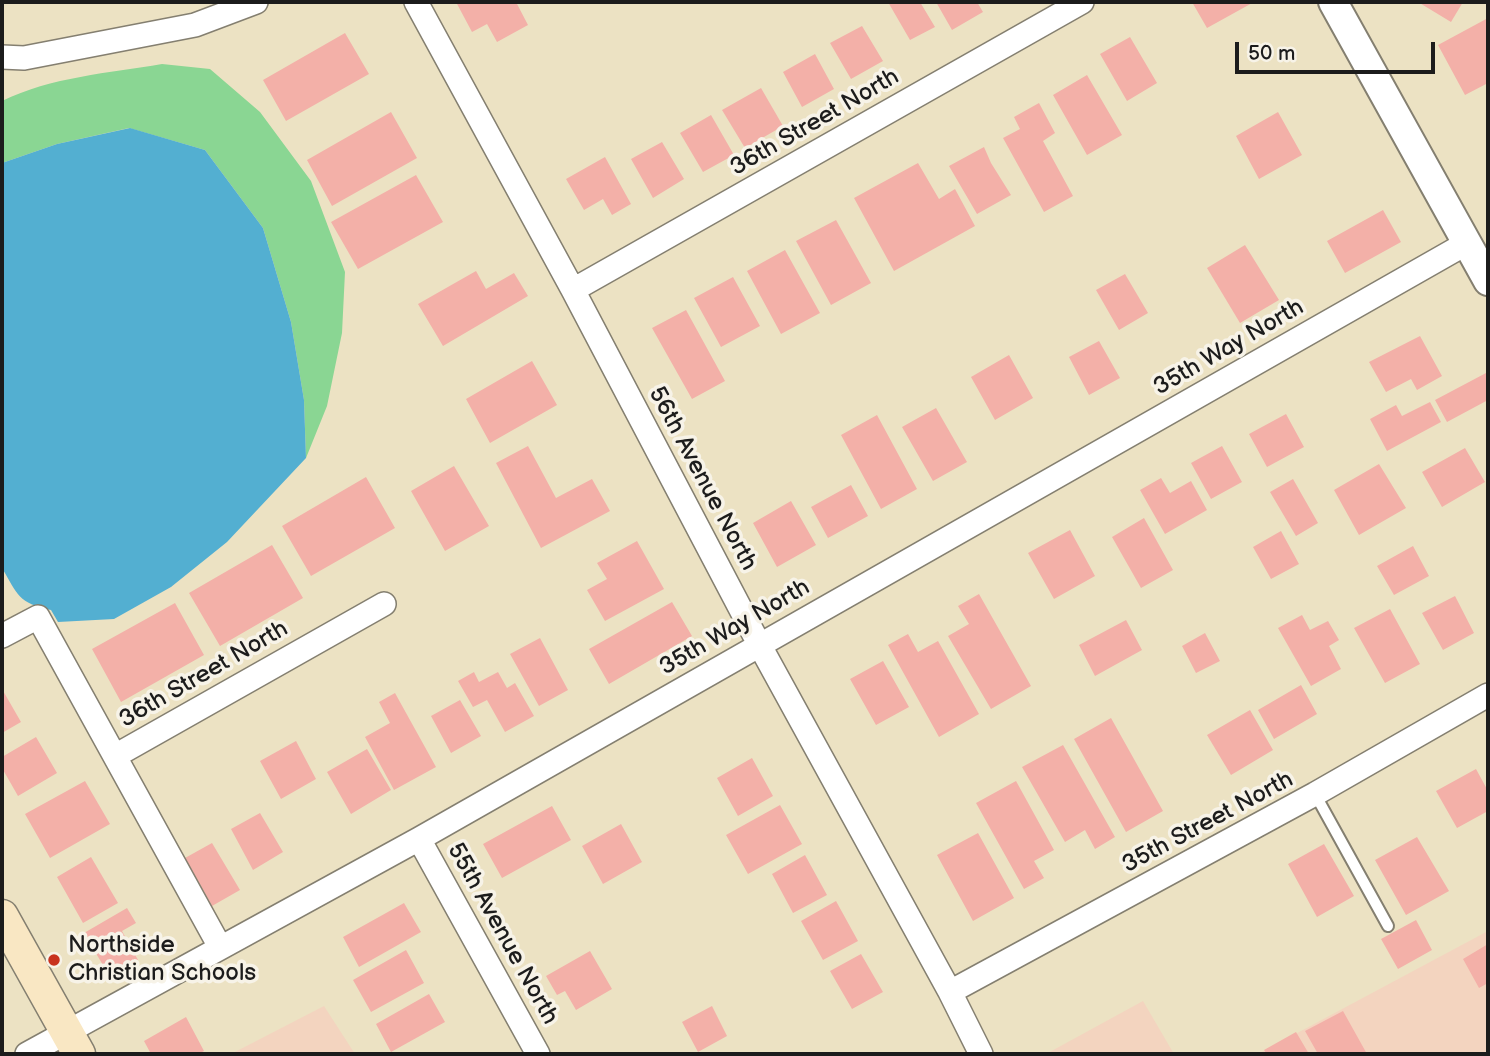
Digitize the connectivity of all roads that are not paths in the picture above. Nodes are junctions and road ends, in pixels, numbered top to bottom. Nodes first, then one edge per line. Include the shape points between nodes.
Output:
1 (256, 2) edge
2 (416, 2) edge
3 (1082, 2) edge
4 (1333, 2) edge
5 (2, 57) edge
6 (1467, 243) junction
7 (1488, 281) edge
8 (573, 290) junction
9 (384, 604) dead end
10 (2, 636) edge
11 (760, 644) junction
12 (1488, 695) edge
13 (115, 756) junction
14 (1315, 794) junction
15 (419, 839) junction
16 (2, 916) edge
17 (1388, 926) dead end
18 (220, 947) junction
19 (950, 992) junction
20 (73, 1043) edge
21 (27, 1054) edge
22 (538, 1054) edge
23 (981, 1054) edge

1 - 5 street via 195,25 24,58
2 - 8 street, 56th Avenue North
3 - 8 street, 36th Street North
4 - 6 street
6 - 7 street
6 - 11 street, 35th Way North
8 - 11 street, 56th Avenue North
9 - 13 street, 36th Street North
10 - 13 street, 36th Street North via 38,617
11 - 15 street, 35th Way North
11 - 19 street, 56th Avenue North
12 - 14 street, 35th Street North
13 - 18 street
14 - 17 lane
14 - 19 street, 35th Street North
15 - 18 street, 35th Way North
15 - 22 street, 55th Avenue North
16 - 20 main road
18 - 20 street, 35th Way North
19 - 23 street, 56th Avenue North
20 - 21 street, 35th Way North

